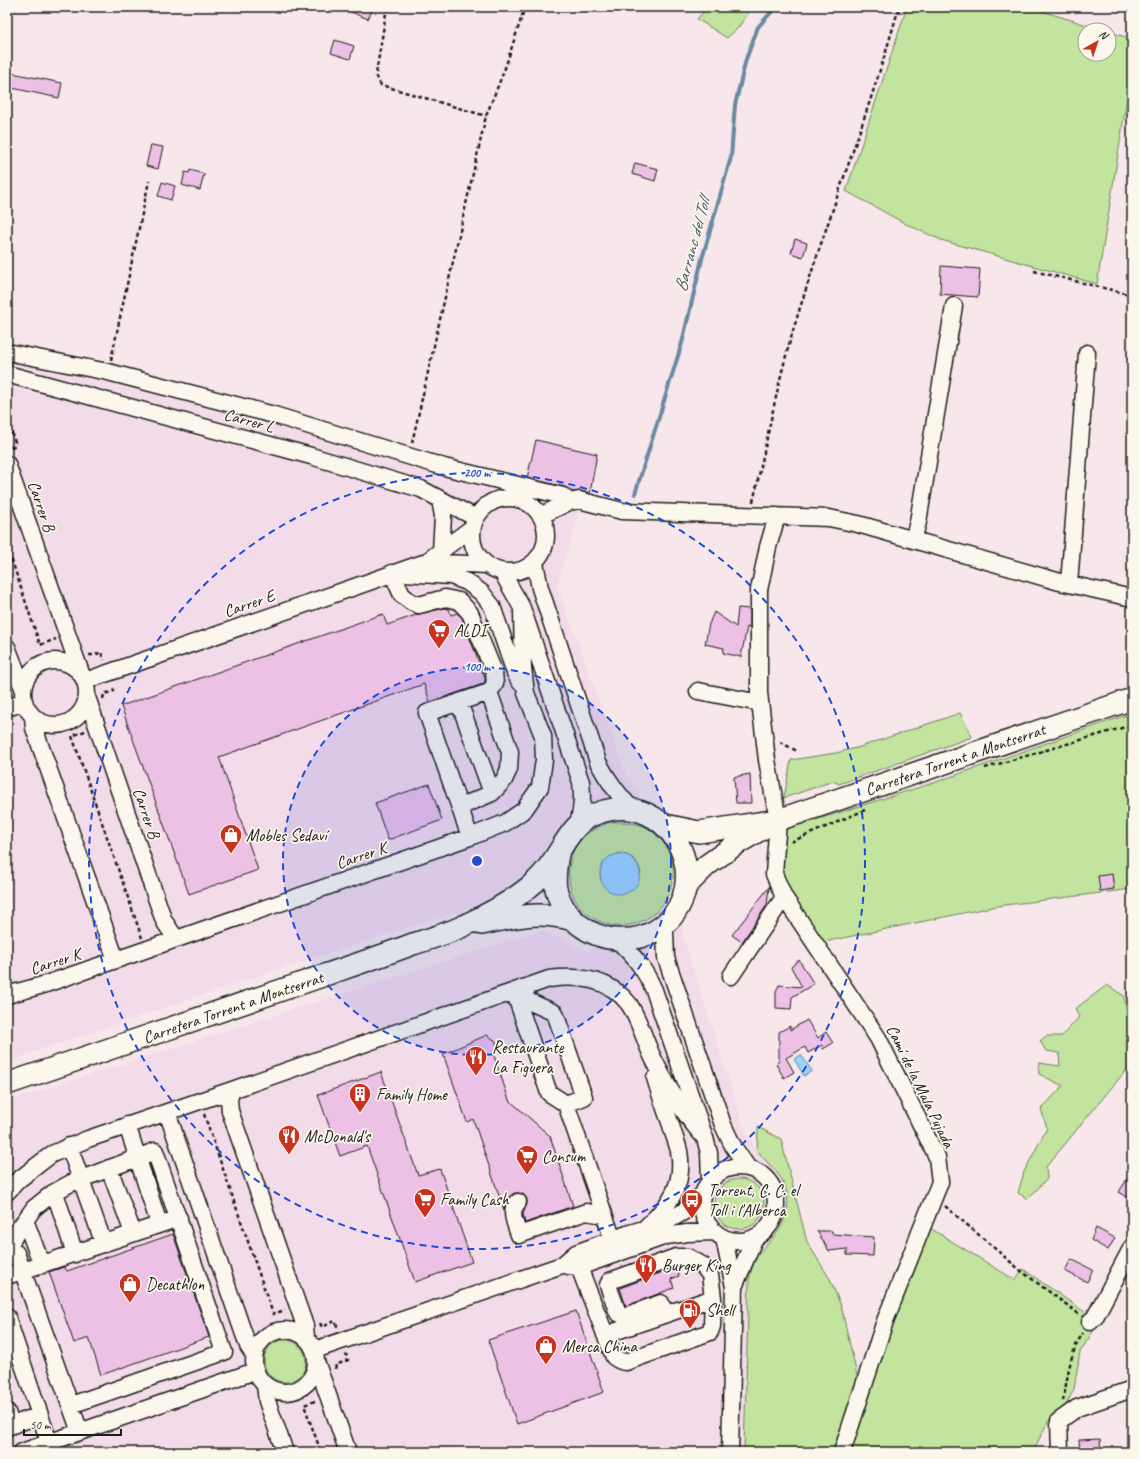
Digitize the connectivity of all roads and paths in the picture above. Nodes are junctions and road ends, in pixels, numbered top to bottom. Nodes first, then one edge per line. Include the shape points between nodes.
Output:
1 (387, 7) edge
2 (525, 7) edge
3 (900, 7) edge
4 (486, 116) junction
5 (149, 181) dead end
6 (1034, 271) dead end
7 (1132, 295) edge
8 (954, 306) dead end
9 (7, 352) edge
10 (1087, 353) dead end
11 (108, 372) junction
12 (7, 374) edge
13 (7, 419) edge
14 (7, 448) edge
15 (408, 457) junction
16 (7, 464) edge
17 (440, 500) junction
18 (568, 502) junction
19 (542, 515) junction
20 (750, 516) junction
21 (777, 516) junction
22 (474, 523) junction
23 (913, 540) junction
24 (441, 551) junction
25 (426, 562) junction
26 (534, 563) junction
27 (487, 565) junction
28 (502, 572) junction
29 (393, 573) junction
30 (1069, 584) junction
31 (1132, 598) edge
32 (522, 608) junction
33 (7, 647) edge
34 (83, 677) junction
35 (698, 691) dead end
36 (489, 692) junction
37 (526, 693) junction
38 (23, 695) junction
39 (87, 697) junction
40 (1132, 699) edge
41 (459, 702) junction
42 (760, 703) junction
43 (7, 708) edge
44 (33, 717) junction
45 (1132, 725) edge
46 (979, 770) dead end
47 (492, 793) junction
48 (460, 807) junction
49 (868, 808) dead end
50 (633, 810) junction
51 (778, 820) junction
52 (578, 824) junction
53 (665, 825) junction
54 (470, 837) junction
55 (776, 851) junction
56 (558, 854) junction
57 (686, 886) junction
58 (784, 897) junction
59 (573, 920) junction
60 (667, 922) junction
61 (459, 928) junction
62 (176, 939) junction
63 (618, 940) junction
64 (116, 960) junction
65 (731, 976) dead end
66 (518, 990) junction
67 (7, 995) edge
68 (647, 1046) junction
69 (7, 1084) edge
70 (232, 1090) junction
71 (566, 1104) junction
72 (167, 1112) junction
73 (127, 1125) junction
74 (705, 1138) junction
75 (69, 1146) junction
76 (138, 1157) junction
77 (109, 1168) junction
78 (748, 1168) junction
79 (81, 1179) junction
80 (707, 1187) junction
81 (7, 1192) edge
82 (53, 1193) junction
83 (597, 1193) junction
84 (933, 1199) junction
85 (518, 1202) dead end
86 (586, 1212) junction
87 (604, 1215) junction
88 (179, 1218) junction
89 (25, 1220) junction
90 (159, 1224) junction
91 (643, 1229) junction
92 (133, 1233) junction
93 (720, 1235) junction
94 (754, 1237) junction
95 (613, 1240) junction
96 (104, 1244) junction
97 (1132, 1247) edge
98 (8, 1250) edge
99 (75, 1254) junction
100 (42, 1265) junction
101 (562, 1265) junction
102 (579, 1266) junction
103 (15, 1274) edge
104 (734, 1287) junction
105 (713, 1298) junction
106 (665, 1314) junction
107 (7, 1318) edge
108 (1090, 1322) junction
109 (712, 1328) junction
110 (734, 1328) junction
111 (605, 1335) junction
112 (313, 1350) junction
113 (254, 1355) junction
114 (255, 1371) junction
115 (265, 1385) junction
116 (1132, 1389) edge
117 (70, 1405) junction
118 (40, 1415) junction
119 (8, 1421) edge
120 (1059, 1421) junction
121 (80, 1432) junction
122 (49, 1442) junction
123 (22, 1452) edge
124 (285, 1452) edge
125 (348, 1452) edge
126 (730, 1452) edge
127 (842, 1452) edge
128 (1060, 1452) edge

1 - 4 path via 376,74 381,85
2 - 4 path
3 - 20 path via 792,335 771,414
4 - 15 path via 420,414
5 - 11 path
6 - 7 path
8 - 23 street
9 - 11 street
10 - 30 street
11 - 15 street via 274,415
12 - 17 street, Carrer L via 310,456 421,490
13 - 14 path via 15,442 14,446
15 - 18 street via 563,496
16 - 34 street, Carrer B
17 - 22 street, Carrer L
17 - 24 street via 443,516
18 - 19 street
18 - 20 street via 579,500 622,511
19 - 22 street via 533,505 517,498 504,497 492,501 479,512
19 - 26 street via 546,527 546,545
20 - 21 street
21 - 23 street via 829,518
21 - 42 street, Camí de la Mala Pujada via 759,590
22 - 24 street
22 - 27 street via 472,538 475,550
23 - 30 street
24 - 25 street
25 - 27 street
25 - 29 street, Carrer E
26 - 28 street via 523,570
26 - 50 street via 598,762 618,795
27 - 28 street
28 - 32 street
29 - 34 street, Carrer E
29 - 36 street via 402,595 411,602 419,605 445,598 459,601 470,613 494,672 495,684
29 - 37 street via 451,576 468,582 482,593 492,606 515,673
30 - 31 street
32 - 37 street, Carrer K
32 - 52 street via 581,782 583,798
33 - 38 street
34 - 38 street via 66,662 47,661 30,671 25,679
34 - 39 street
35 - 42 street
36 - 41 street
36 - 47 street via 510,752 509,769 504,780
37 - 54 street, Carrer K via 543,736 544,760 540,787 524,810 505,823
38 - 43 street
38 - 44 street via 27,710
39 - 44 street via 79,714 71,721 51,725
39 - 62 street, Carrer B via 164,921
40 - 51 main road, Carretera Torrent a Montserrat
41 - 47 street
41 - 48 street via 427,713
42 - 51 street, Camí de la Mala Pujada via 766,760
44 - 64 street via 34,728
45 - 46 path
47 - 48 street
48 - 54 street
49 - 55 path via 795,839
50 - 52 main road via 618,808 604,811
50 - 53 main road via 650,815
51 - 53 main road via 699,832
51 - 55 street, Camí de la Mala Pujada
51 - 57 main road via 706,865
52 - 56 main road via 566,838
53 - 57 main road via 676,838 683,853
54 - 62 street, Carrer K
55 - 58 street, Camí de la Mala Pujada via 774,874
56 - 59 main road via 555,871 556,889
56 - 61 main road via 548,870 533,884 504,905
57 - 60 main road via 676,911
58 - 65 street
58 - 84 street, Camí de la Mala Pujada via 878,1038 937,1157 940,1182
59 - 61 main road via 559,916 530,914
59 - 63 main road via 596,935
60 - 63 main road via 653,932 636,939
60 - 78 street via 666,958 723,1125
61 - 69 main road, Carretera Torrent a Montserrat
62 - 64 street, Carrer K
63 - 74 street via 646,972 654,990
64 - 67 street, Carrer K
66 - 68 street via 549,979 569,977 600,982 616,992 628,1004
66 - 70 street
66 - 71 street via 549,1093
66 - 71 street via 528,1001 555,1013 584,1097
68 - 74 street via 665,1083 693,1125
68 - 91 street via 650,1064 679,1150 681,1164 675,1193
70 - 72 street
70 - 112 street via 229,1100 230,1111
71 - 83 street
72 - 73 street
72 - 113 street via 248,1346
73 - 75 street
73 - 76 street
74 - 80 street via 709,1153
75 - 79 street
75 - 81 street via 52,1154 33,1168
76 - 77 street
76 - 88 street via 155,1151
76 - 90 street
77 - 79 street
77 - 92 street
78 - 80 street via 727,1169 718,1174
78 - 94 street via 766,1180 773,1190 775,1201 775,1212 771,1222 764,1231
79 - 82 street
79 - 96 street
80 - 91 street via 683,1212 664,1223
80 - 93 street via 702,1204 703,1214 708,1224
82 - 89 street via 34,1208
82 - 99 street
83 - 86 street
83 - 87 street
84 - 108 path via 948,1208 1020,1270
84 - 127 street, Camí de la Mala Pujada via 886,1321
85 - 86 street via 512,1213 519,1235
86 - 87 street
87 - 95 street
88 - 90 street
88 - 117 street via 224,1352
89 - 98 street
89 - 100 street
90 - 92 street
91 - 95 street
92 - 96 street
93 - 94 street via 734,1241
93 - 102 street via 687,1233 666,1236
93 - 104 street
94 - 104 street
95 - 101 street via 576,1253
96 - 99 street
97 - 108 street
98 - 103 street via 16,1253
99 - 100 street
100 - 103 street
101 - 102 street
101 - 112 street
102 - 111 street
103 - 117 street
104 - 110 street
105 - 106 street
105 - 106 street via 710,1275 702,1265 688,1257 676,1257 610,1281 608,1285 618,1313 625,1316 661,1303
105 - 109 street
106 - 111 street
107 - 118 street
108 - 120 path via 1076,1343 1071,1358
109 - 110 street
109 - 111 street via 710,1332 626,1362 614,1357
110 - 126 street
112 - 113 street via 293,1330 279,1330 263,1339
112 - 115 street via 314,1373 302,1388 293,1392 283,1392
112 - 125 street
113 - 114 street
114 - 115 street
114 - 121 street
115 - 124 street via 267,1401
116 - 120 street via 1077,1408
117 - 121 street
118 - 119 street
118 - 122 street
120 - 128 street
121 - 122 street
122 - 123 street

